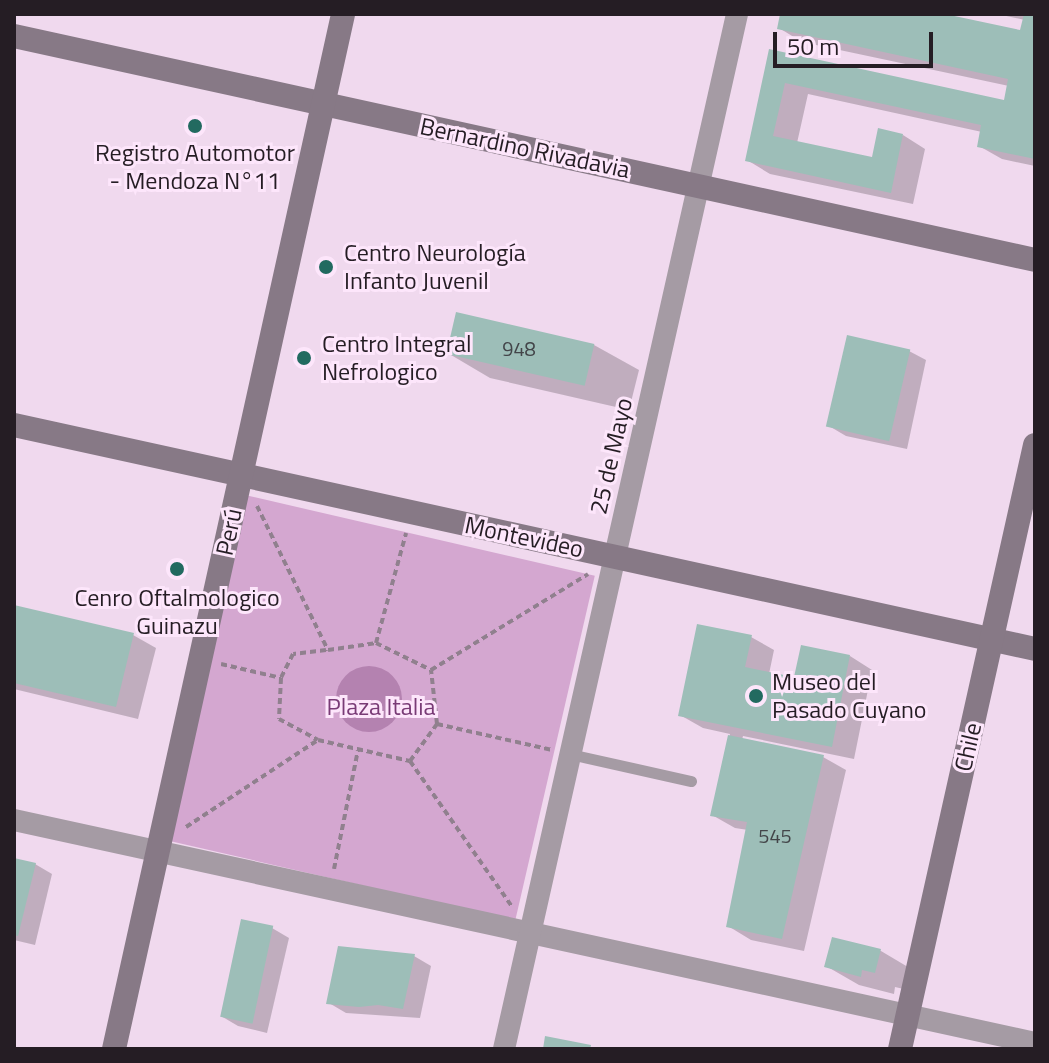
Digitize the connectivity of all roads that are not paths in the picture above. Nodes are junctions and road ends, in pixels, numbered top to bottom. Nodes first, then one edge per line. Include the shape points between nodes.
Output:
1 (343, 14) edge
2 (737, 14) edge
3 (14, 36) edge
4 (324, 104) junction
5 (698, 186) junction
6 (1035, 260) edge
7 (14, 425) edge
8 (1035, 445) edge
9 (241, 475) junction
10 (615, 557) junction
11 (992, 640) junction
12 (1035, 649) edge
13 (570, 754) junction
14 (691, 781) dead end
15 (14, 820) edge
16 (158, 851) junction
17 (530, 933) junction
18 (908, 1015) junction
19 (1035, 1043) edge
20 (114, 1049) edge
21 (504, 1049) edge
22 (900, 1049) edge

1 - 4 street, Perú
2 - 5 street, 25 de Mayo
3 - 4 street, Bernardino Rivadavia
4 - 5 street, Bernardino Rivadavia
4 - 9 street, Perú
5 - 6 street, Bernardino Rivadavia
5 - 10 street, 25 de Mayo
7 - 9 street, Montevideo
8 - 11 street, Chile
9 - 10 street, Montevideo
9 - 16 street, Perú
10 - 11 street, Montevideo
10 - 13 street, 25 de Mayo
11 - 12 street, Montevideo
11 - 18 street, Chile
13 - 14 lane
13 - 17 street, 25 de Mayo
15 - 16 street
16 - 17 street
16 - 20 street, Perú
17 - 18 street
17 - 21 street, 25 de Mayo
18 - 19 street
18 - 22 street, Chile

